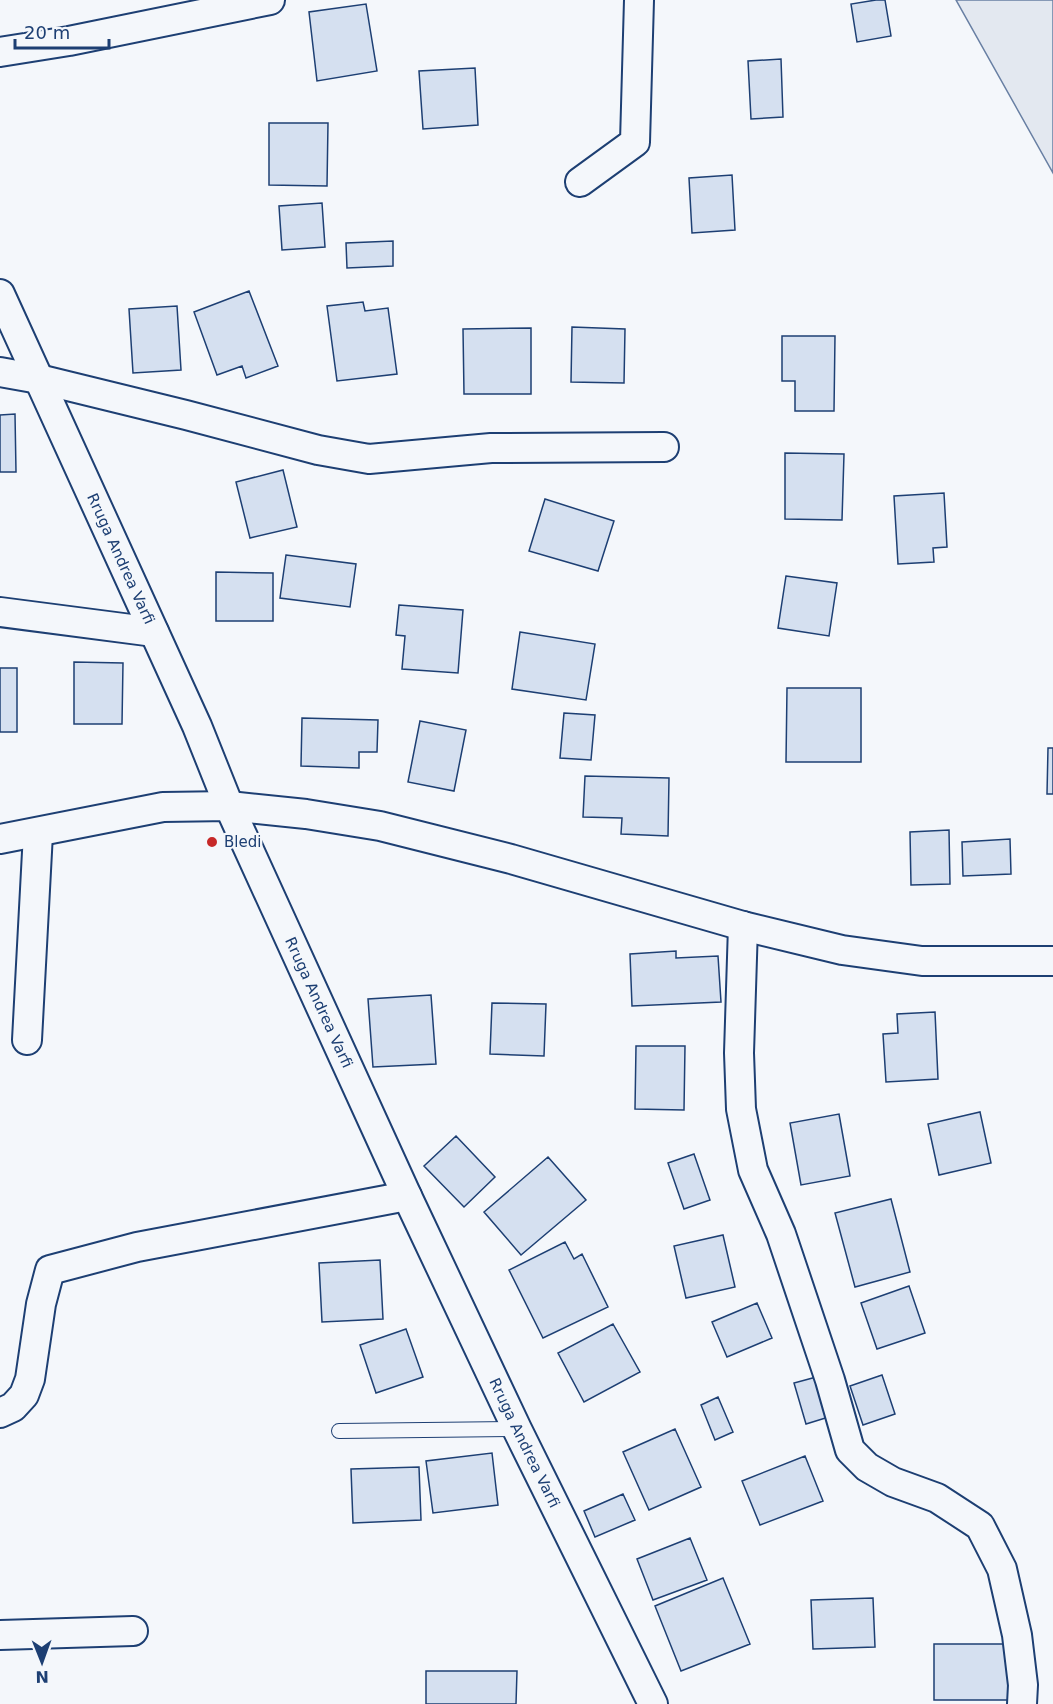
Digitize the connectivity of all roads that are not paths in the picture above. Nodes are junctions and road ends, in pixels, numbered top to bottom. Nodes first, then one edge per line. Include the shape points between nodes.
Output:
1 (270, 0) edge
2 (639, 0) edge
3 (0, 52) edge
4 (580, 182) dead end
5 (0, 294) edge
6 (0, 372) edge
7 (39, 379) junction
8 (664, 447) dead end
9 (0, 612) edge
10 (154, 632) junction
11 (229, 806) junction
12 (38, 833) junction
13 (0, 839) edge
14 (744, 926) junction
15 (1053, 961) edge
16 (27, 1040) dead end
17 (407, 1196) junction
18 (0, 1413) edge
19 (517, 1429) junction
20 (339, 1431) dead end
21 (133, 1631) dead end
22 (0, 1635) edge
23 (653, 1704) edge
24 (1022, 1704) edge

1 - 3 street
2 - 4 street via 635,142
5 - 7 street, Rruga Andrea Varfi
6 - 7 street
7 - 8 street via 318,450 369,459 491,448
7 - 10 street, Rruga Andrea Varfi
9 - 10 street
10 - 11 street, Rruga Andrea Varfi
11 - 12 street via 163,807
11 - 14 street via 380,825
11 - 17 street, Rruga Andrea Varfi
12 - 13 street
12 - 16 street
14 - 15 street via 842,950 922,961
14 - 24 street via 741,1109 753,1170 781,1234 850,1450 867,1467 893,1482 937,1498 980,1526 1002,1569 1017,1635
17 - 18 street via 137,1247 50,1270 30,1379 14,1407
17 - 19 street, Rruga Andrea Varfi
19 - 20 lane
19 - 23 street, Rruga Andrea Varfi
21 - 22 street

